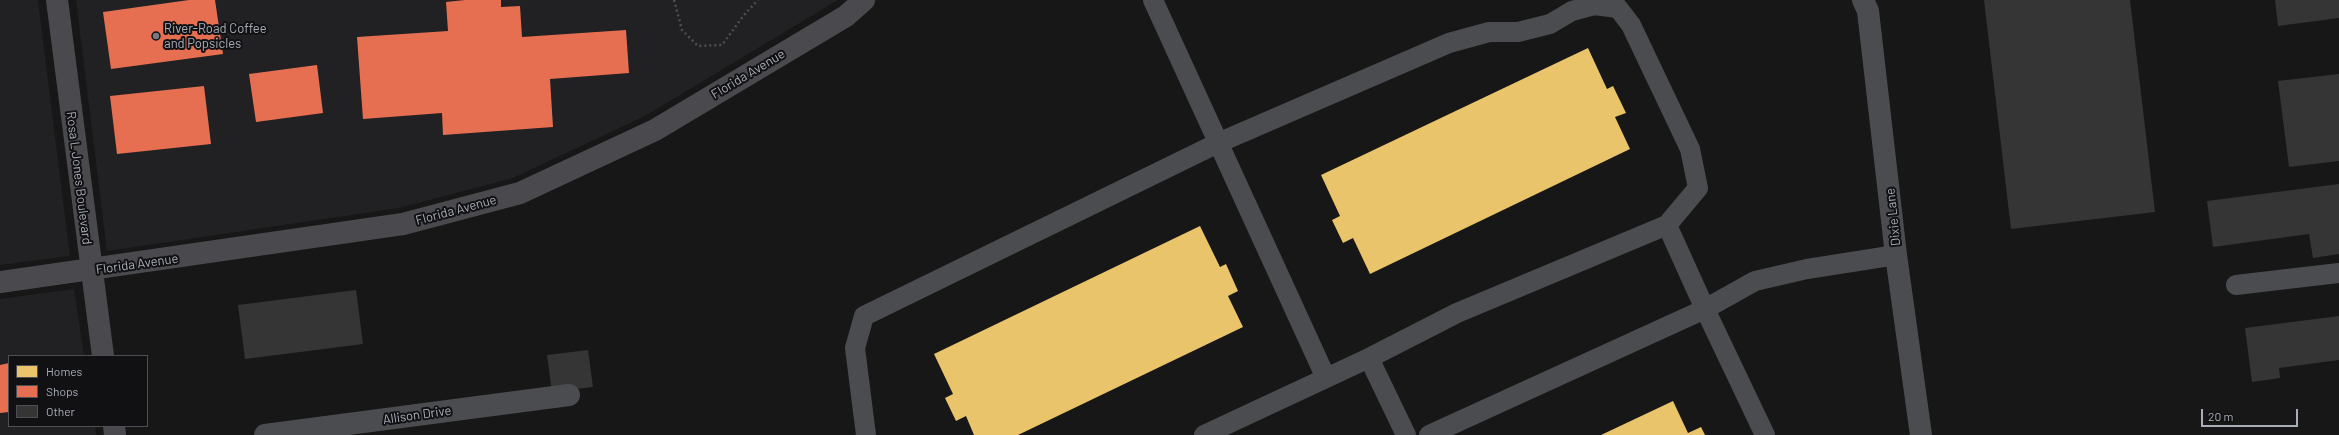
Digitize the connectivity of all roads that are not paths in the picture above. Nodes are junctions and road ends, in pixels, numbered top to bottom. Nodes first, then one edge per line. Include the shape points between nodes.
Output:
1 (57, 0) edge
2 (864, 0) edge
3 (1153, 0) edge
4 (1863, 0) edge
5 (1218, 143) junction
6 (1667, 225) junction
7 (1896, 254) junction
8 (91, 270) junction
9 (2339, 273) edge
10 (0, 282) edge
11 (2236, 285) dead end
12 (1705, 309) junction
13 (103, 355) edge
14 (1369, 358) junction
15 (1326, 378) junction
16 (569, 395) dead end
17 (265, 435) edge
18 (866, 435) edge
19 (1204, 435) edge
20 (1406, 435) edge
21 (1429, 435) edge
22 (1765, 435) edge
23 (1921, 435) edge

1 - 8 street, Rosa L Jones Boulevard
2 - 8 street, Florida Avenue via 846,16 654,130 520,193 403,224
3 - 5 lane
4 - 7 street, Dixie Lane via 1868,10
5 - 6 lane via 1449,43 1489,32 1518,32 1550,24 1572,11 1594,5 1618,8 1631,25 1690,149 1698,188
5 - 15 lane
5 - 18 lane via 864,316 855,348
6 - 12 lane
6 - 14 lane via 1457,313
7 - 12 lane via 1807,269 1755,281
7 - 23 street, Dixie Lane
8 - 10 street, Florida Avenue
8 - 13 street, Rosa L Jones Boulevard
9 - 11 lane
12 - 21 lane
12 - 22 lane
14 - 15 lane
14 - 20 lane
15 - 19 lane
16 - 17 street, Allison Drive

